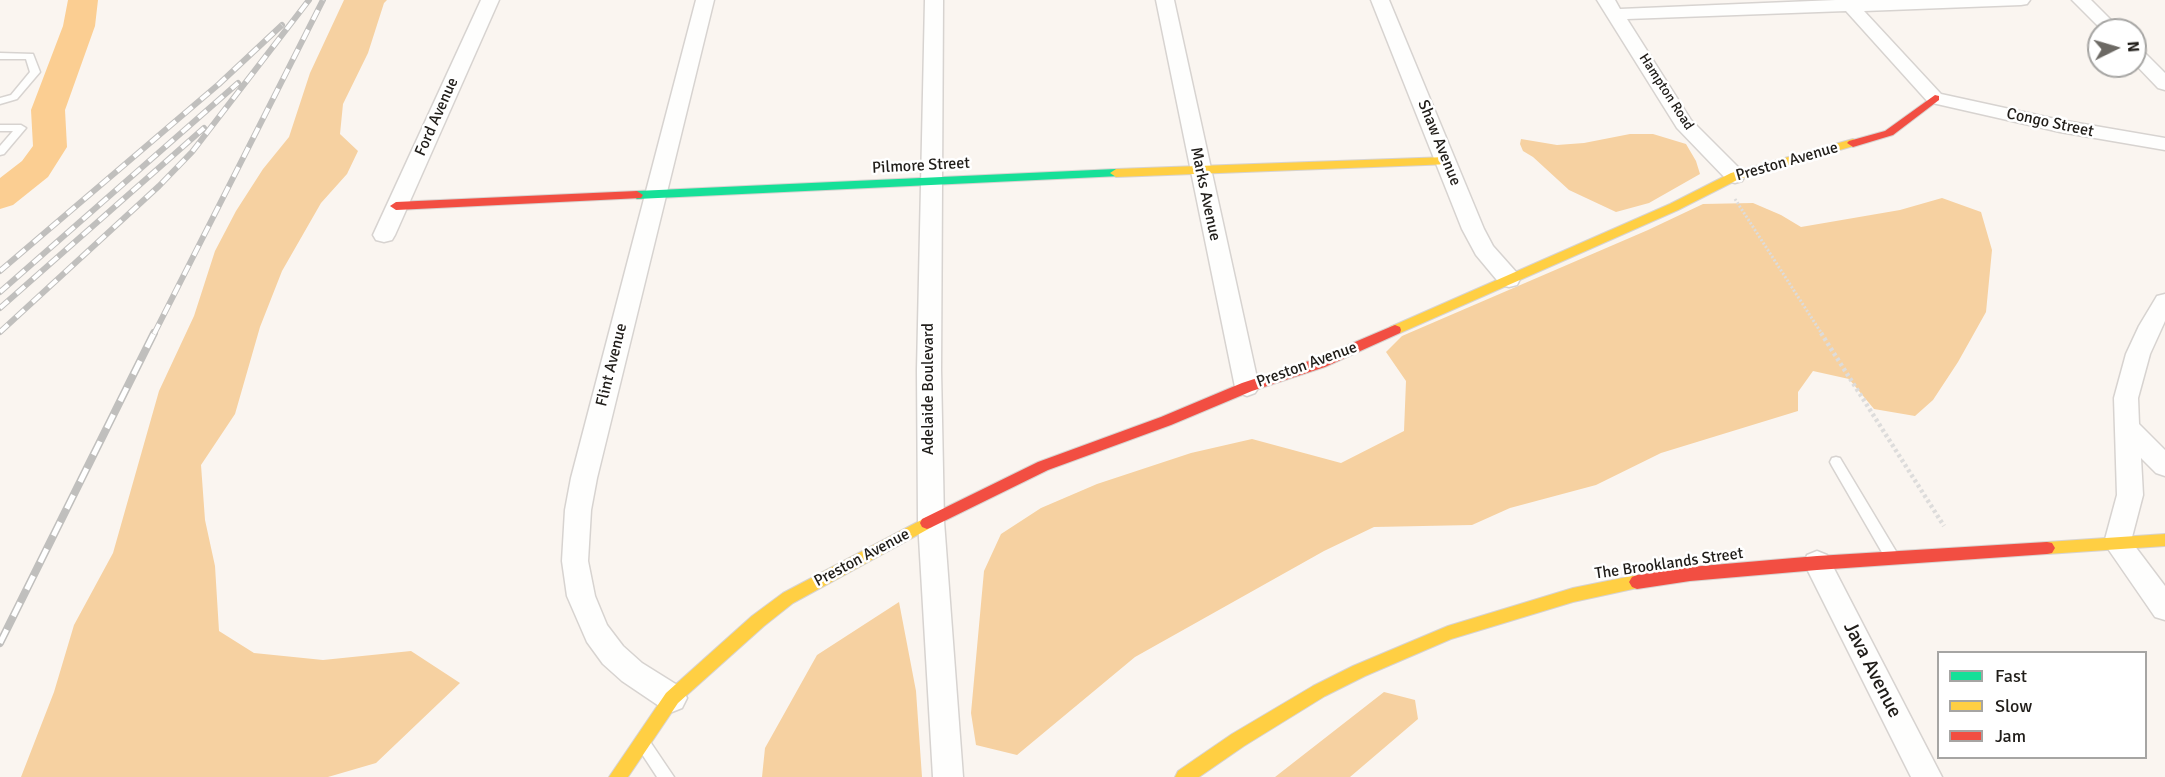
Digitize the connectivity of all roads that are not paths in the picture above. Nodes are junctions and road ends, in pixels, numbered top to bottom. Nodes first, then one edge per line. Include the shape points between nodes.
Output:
1 (490, 0) edge
2 (705, 0) edge
3 (934, 0) edge
4 (1165, 0) edge
5 (1380, 0) edge
6 (2021, 0) edge
7 (2081, 0) edge
8 (1848, 3) edge
9 (1611, 7) edge
10 (2100, 18) edge
11 (0, 56) edge
12 (2147, 65) edge
13 (2165, 84) edge
14 (1935, 98) junction
15 (0, 101) edge
16 (0, 128) edge
17 (2165, 144) edge
18 (0, 152) edge
19 (1447, 161) junction
20 (1200, 169) junction
21 (1729, 179) junction
22 (930, 182) junction
23 (657, 194) junction
24 (396, 206) junction
25 (384, 235) dead end
26 (1509, 279) junction
27 (2165, 302) edge
28 (1247, 387) junction
29 (2128, 428) junction
30 (1836, 462) dead end
31 (2165, 466) edge
32 (931, 521) junction
33 (2165, 540) edge
34 (2117, 543) junction
35 (1892, 558) junction
36 (1817, 563) junction
37 (2165, 608) edge
38 (672, 698) junction
39 (642, 742) junction
40 (618, 777) edge
41 (666, 777) edge
42 (948, 777) edge
43 (1184, 777) edge
44 (1927, 777) edge

1 - 24 street, Ford Avenue
2 - 23 street, Flint Avenue
3 - 22 street, Adelaide Boulevard
4 - 20 street, Marks Avenue
5 - 19 street, Shaw Avenue
6 - 8 street
7 - 10 street
8 - 9 street
8 - 14 street
9 - 21 street, Hampton Road via 1684,124
11 - 15 lane via 30,56 35,72 14,97
12 - 13 street
14 - 17 street, Congo Street
14 - 21 street, Preston Avenue via 1889,133
16 - 18 lane via 21,128
19 - 20 street, Pilmore Street
19 - 26 street, Shaw Avenue via 1484,250
20 - 22 street, Pilmore Street
20 - 28 street, Marks Avenue
21 - 26 street, Preston Avenue
22 - 23 street, Pilmore Street
22 - 32 street, Adelaide Boulevard
23 - 24 street, Pilmore Street
23 - 38 street, Flint Avenue via 584,478 575,561 581,596 597,633 632,672
24 - 25 street, Ford Avenue
26 - 28 street, Preston Avenue via 1320,363
27 - 29 street via 2138,354 2126,398
28 - 32 street, Preston Avenue via 1026,473
29 - 31 street
29 - 34 street via 2130,495
30 - 35 lane
32 - 38 street, Preston Avenue via 788,598
32 - 42 street, Adelaide Boulevard
33 - 34 street, The Brooklands Street
34 - 35 street, The Brooklands Street
34 - 37 street
35 - 36 street, The Brooklands Street
36 - 43 street, The Brooklands Street via 1631,583 1561,598 1448,633 1319,691
36 - 44 street, Java Avenue
38 - 39 street, Preston Avenue
39 - 40 street, Preston Avenue
39 - 41 lane

